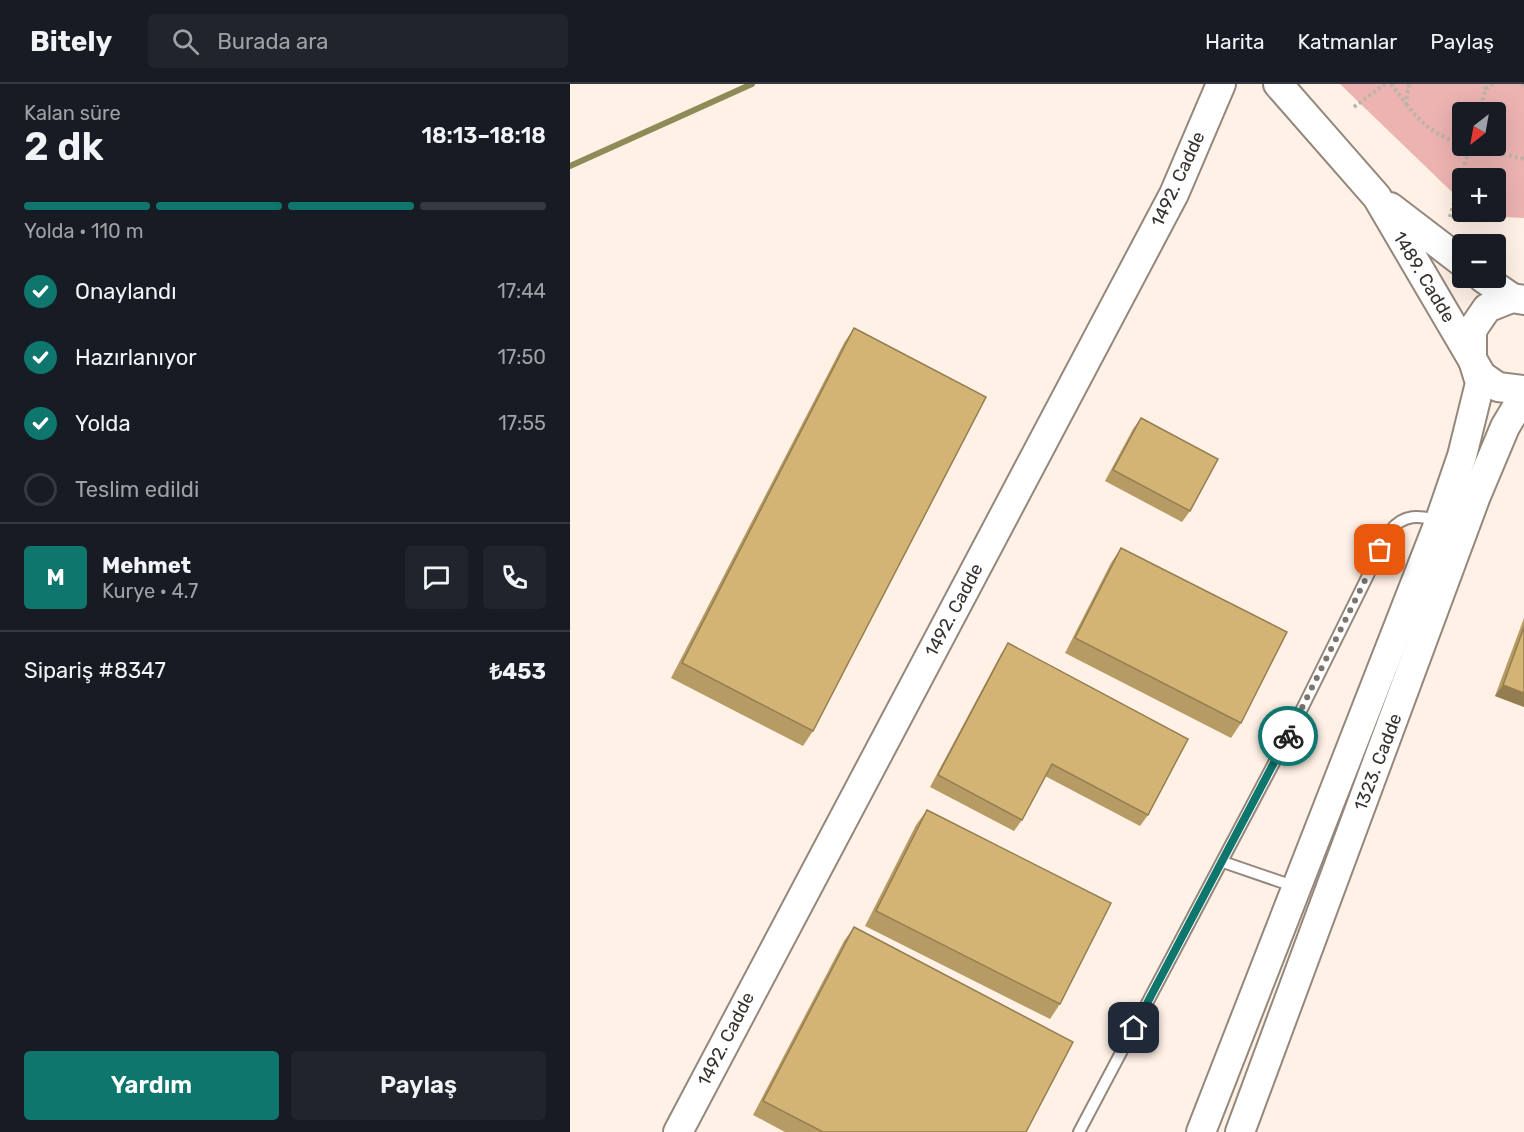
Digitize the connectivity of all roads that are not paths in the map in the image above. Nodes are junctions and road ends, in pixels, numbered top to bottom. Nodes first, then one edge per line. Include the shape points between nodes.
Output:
1 (1221, 84) edge
2 (1278, 84) edge
3 (1377, 197) junction
4 (1452, 254) edge
5 (1506, 288) edge
6 (1520, 294) edge
7 (1472, 357) junction
8 (1524, 390) edge
9 (1524, 395) edge
10 (1440, 520) junction
11 (1223, 862) junction
12 (1297, 887) junction
13 (685, 1130) edge
14 (1078, 1132) edge
15 (1201, 1132) edge
16 (1240, 1132) edge

1 - 13 main road, 1492. Cadde via 1174,194
2 - 3 main road, 1489. Cadde
3 - 4 main road, 1489. Cadde
3 - 7 main road, 1489. Cadde
5 - 6 main road
6 - 7 main road via 1487,308 1478,318 1470,344
7 - 8 main road via 1490,382 1508,390
7 - 10 main road via 1480,383 1462,456
9 - 16 main road, 1323. Cadde via 1505,427 1476,496
10 - 11 lane via 1409,517 1390,531
10 - 12 main road
11 - 12 lane
11 - 14 lane
12 - 15 main road

